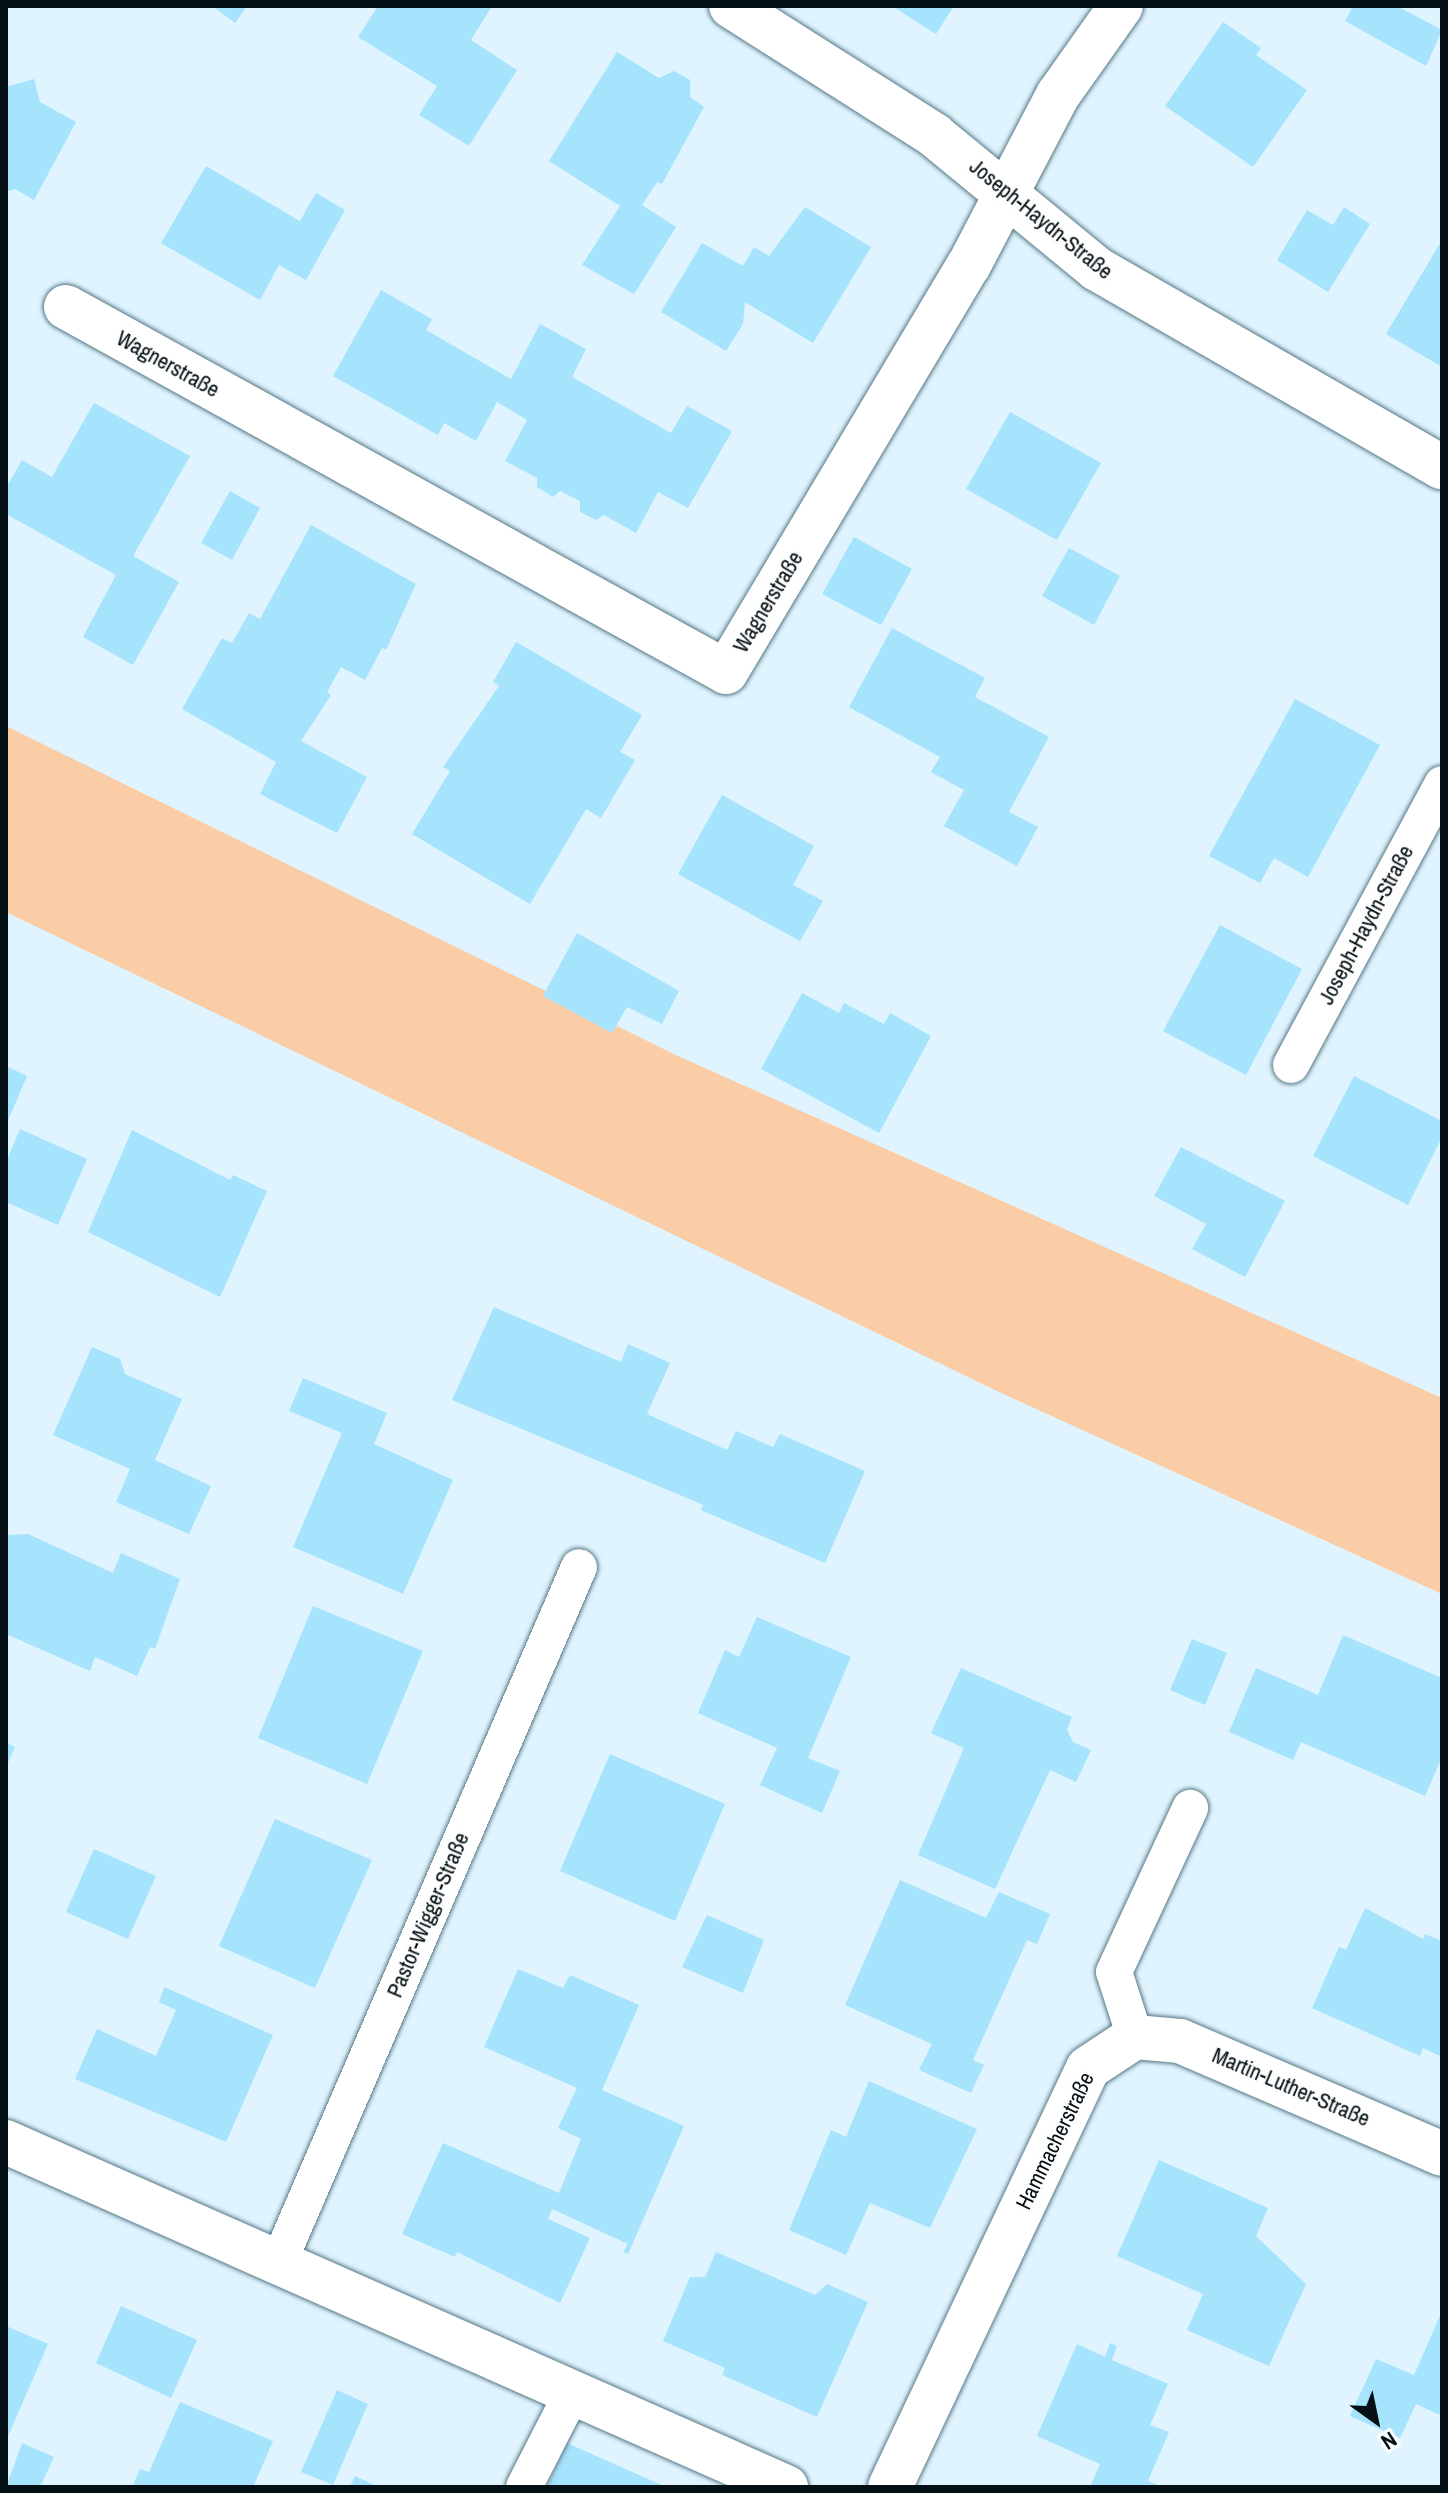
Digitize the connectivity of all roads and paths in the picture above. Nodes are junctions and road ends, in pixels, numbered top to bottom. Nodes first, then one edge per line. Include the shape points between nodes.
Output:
1 (731, 6) edge
2 (1121, 6) edge
3 (1004, 189) junction
4 (66, 307) dead end
5 (1442, 467) edge
6 (1442, 784) edge
7 (1291, 1065) dead end
8 (579, 1567) dead end
9 (1190, 1808) dead end
10 (1135, 2037) junction
11 (6, 2142) edge
12 (1442, 2154) edge
13 (278, 2264) junction
14 (572, 2393) junction
15 (524, 2487) edge
16 (786, 2487) edge
17 (890, 2487) edge

1 - 3 street, Joseph-Haydn-Straße via 934,135
2 - 3 street, Wagnerstraße via 1058,95
3 - 4 street, Wagnerstraße via 969,265 726,672
3 - 5 street, Joseph-Haydn-Straße via 1097,269
6 - 7 lane, Joseph-Haydn-Straße
8 - 13 lane, Pastor-Wigger-Straße
9 - 10 lane via 1114,1972
10 - 12 street, Martin-Luther-Straße via 1180,2041
10 - 17 street, Hammacherstraße via 1088,2068
11 - 13 street
13 - 14 street
14 - 15 lane
14 - 16 street

